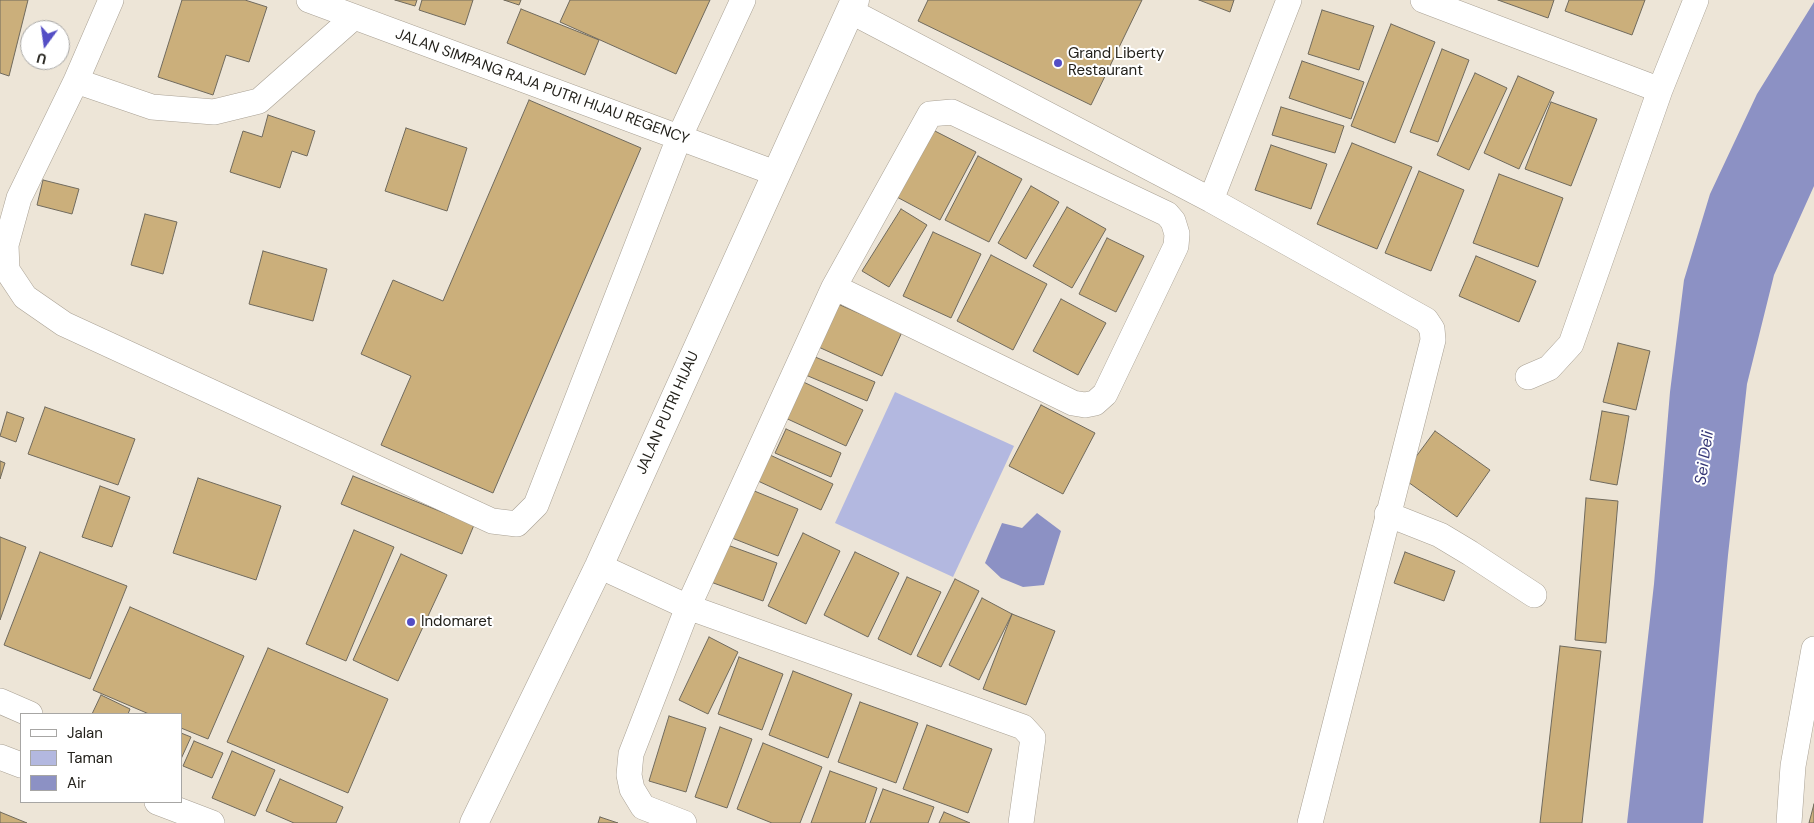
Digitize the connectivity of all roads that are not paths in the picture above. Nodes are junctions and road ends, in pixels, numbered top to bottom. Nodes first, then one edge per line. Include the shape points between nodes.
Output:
1 (111, 0) edge
2 (309, 0) edge
3 (743, 0) edge
4 (1289, 0) edge
5 (1423, 0) edge
6 (1696, 0) edge
7 (853, 6) edge
8 (354, 17) junction
9 (76, 81) junction
10 (1660, 90) junction
11 (679, 138) junction
12 (775, 173) junction
13 (1211, 200) junction
14 (834, 287) junction
15 (1528, 377) dead end
16 (1387, 514) junction
17 (599, 566) junction
18 (1534, 595) dead end
19 (688, 607) junction
20 (1814, 649) edge
21 (0, 702) edge
22 (28, 713) edge
23 (0, 757) edge
24 (20, 765) edge
25 (160, 803) edge
26 (212, 823) edge
27 (474, 823) edge
28 (684, 823) edge
29 (1022, 823) edge
30 (1310, 823) edge
31 (1789, 823) edge

1 - 9 street
2 - 8 street, JALAN SIMPANG RAJA PUTRI HIJAU REGENCY
3 - 11 street
4 - 13 street
5 - 10 street
6 - 10 street
7 - 12 main road, JALAN PUTRI HIJAU
7 - 13 street
8 - 9 street via 260,101 214,112 152,108
8 - 11 street, JALAN SIMPANG RAJA PUTRI HIJAU REGENCY
9 - 11 street via 19,198 6,245 7,270 25,297 64,324 492,521 518,524 536,505
10 - 15 street via 1571,344 1549,368
11 - 12 street, JALAN SIMPANG RAJA PUTRI HIJAU REGENCY
12 - 17 main road, JALAN PUTRI HIJAU
13 - 16 street via 1426,320 1432,329 1433,340
14 - 14 street via 930,114 935,112 952,112 1167,214 1177,234 1176,246 1104,394 1095,403 1085,405 1073,403
14 - 19 street
16 - 18 street via 1447,540
16 - 30 street
17 - 19 street
17 - 27 main road, JALAN PUTRI HIJAU
19 - 28 street via 631,754 629,774 632,789 643,807
19 - 29 street via 1023,727 1033,738
20 - 31 street via 1793,766
21 - 22 street
23 - 24 street
25 - 26 street

